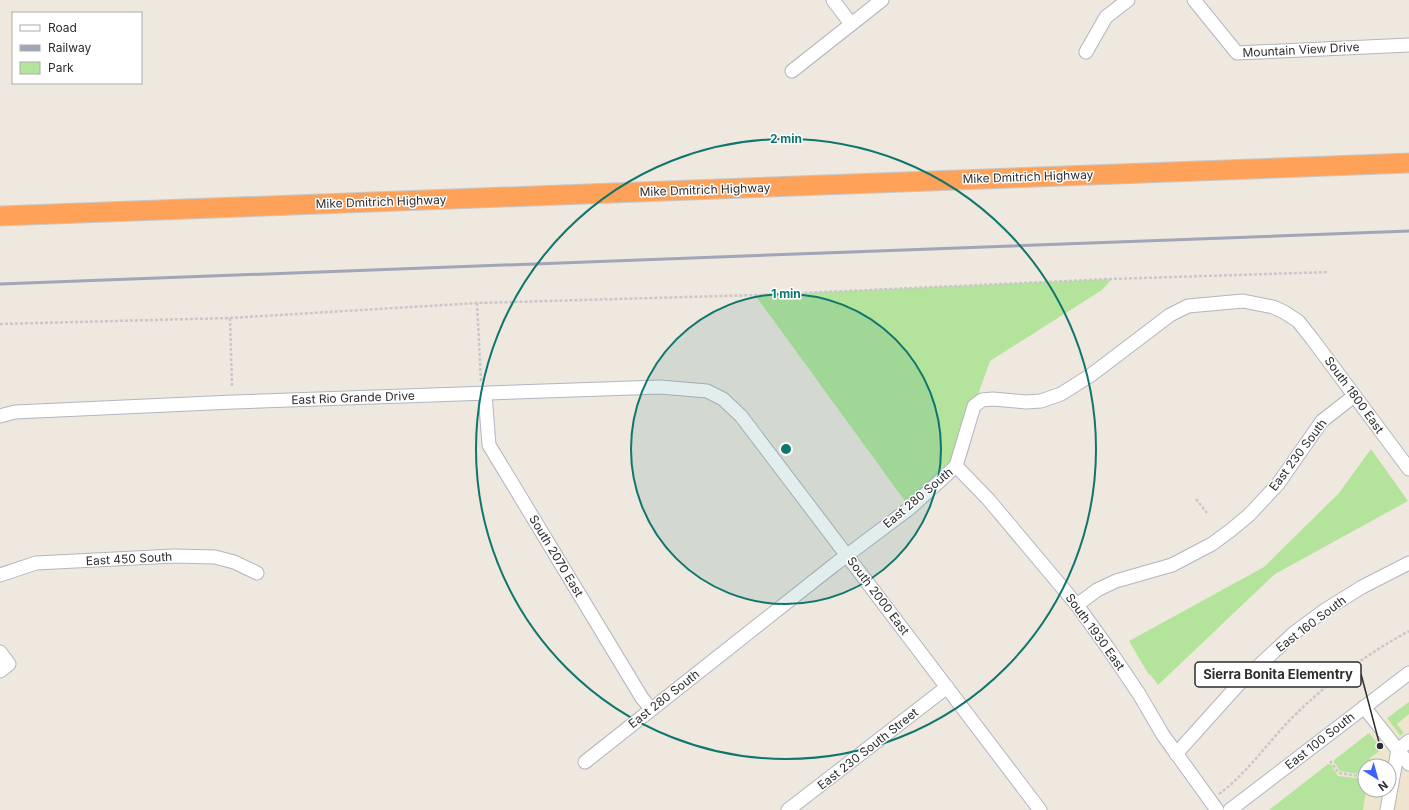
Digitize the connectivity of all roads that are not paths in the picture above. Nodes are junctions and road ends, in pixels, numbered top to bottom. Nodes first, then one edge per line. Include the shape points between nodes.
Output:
1 (833, 0) edge
2 (882, 0) edge
3 (1128, 0) edge
4 (1194, 0) edge
5 (852, 24) junction
6 (1409, 45) edge
7 (1086, 52) dead end
8 (792, 71) dead end
9 (1409, 163) edge
10 (0, 216) edge
11 (1298, 321) joint
12 (707, 391) joint
13 (485, 394) junction
14 (1354, 396) junction
15 (0, 416) edge
16 (956, 466) junction
17 (1409, 469) edge
18 (847, 555) junction
19 (1409, 564) edge
20 (257, 573) dead end
21 (0, 575) edge
22 (1077, 605) junction
23 (0, 652) edge
24 (5, 667) edge
25 (1409, 673) edge
26 (947, 687) junction
27 (1364, 707) junction
28 (651, 709) junction
29 (1409, 741) edge
30 (1398, 750) junction
31 (1176, 754) junction
32 (585, 762) dead end
33 (1409, 764) edge
34 (788, 810) edge
35 (1040, 810) edge
36 (1217, 810) edge
37 (1230, 810) edge
38 (1387, 810) edge

1 - 5 street
2 - 5 street
3 - 7 street via 1106,17
4 - 6 street, Mountain View Drive via 1237,53
5 - 8 street
9 - 10 highway, Mike Dmitrich Highway
11 - 14 street, South 1800 East
11 - 16 street, East 280 South via 1273,307 1243,301 1188,306 1170,315 1091,375 1061,394 1041,401 982,400 974,406
12 - 13 street, East Rio Grande Drive via 660,387
12 - 18 street, South 2000 East via 723,399 741,416
13 - 15 street, East Rio Grande Drive via 233,402 15,412
13 - 28 street, South 2070 East via 489,445
14 - 17 street, South 1800 East
14 - 22 street, East 230 South via 1322,421 1278,484 1250,515 1231,530 1212,544 1172,565 1116,581 1097,590
16 - 18 street, East 280 South via 910,508
16 - 22 street, South 1930 East via 988,499
18 - 26 street, South 2000 East
18 - 28 street, East 280 South
19 - 31 street, East 160 South via 1362,587 1294,633 1238,685
20 - 21 street, East 450 South via 234,562 215,557 174,556 36,563
22 - 31 street, South 1930 East via 1139,694
23 - 24 street
25 - 27 street, East 100 South
26 - 34 street, East 230 South Street
26 - 35 street, South 2000 East
27 - 30 street
27 - 37 street, East 100 South
28 - 32 street, East 280 South
29 - 30 street
30 - 33 street
30 - 38 street
31 - 36 street, South 1930 East

